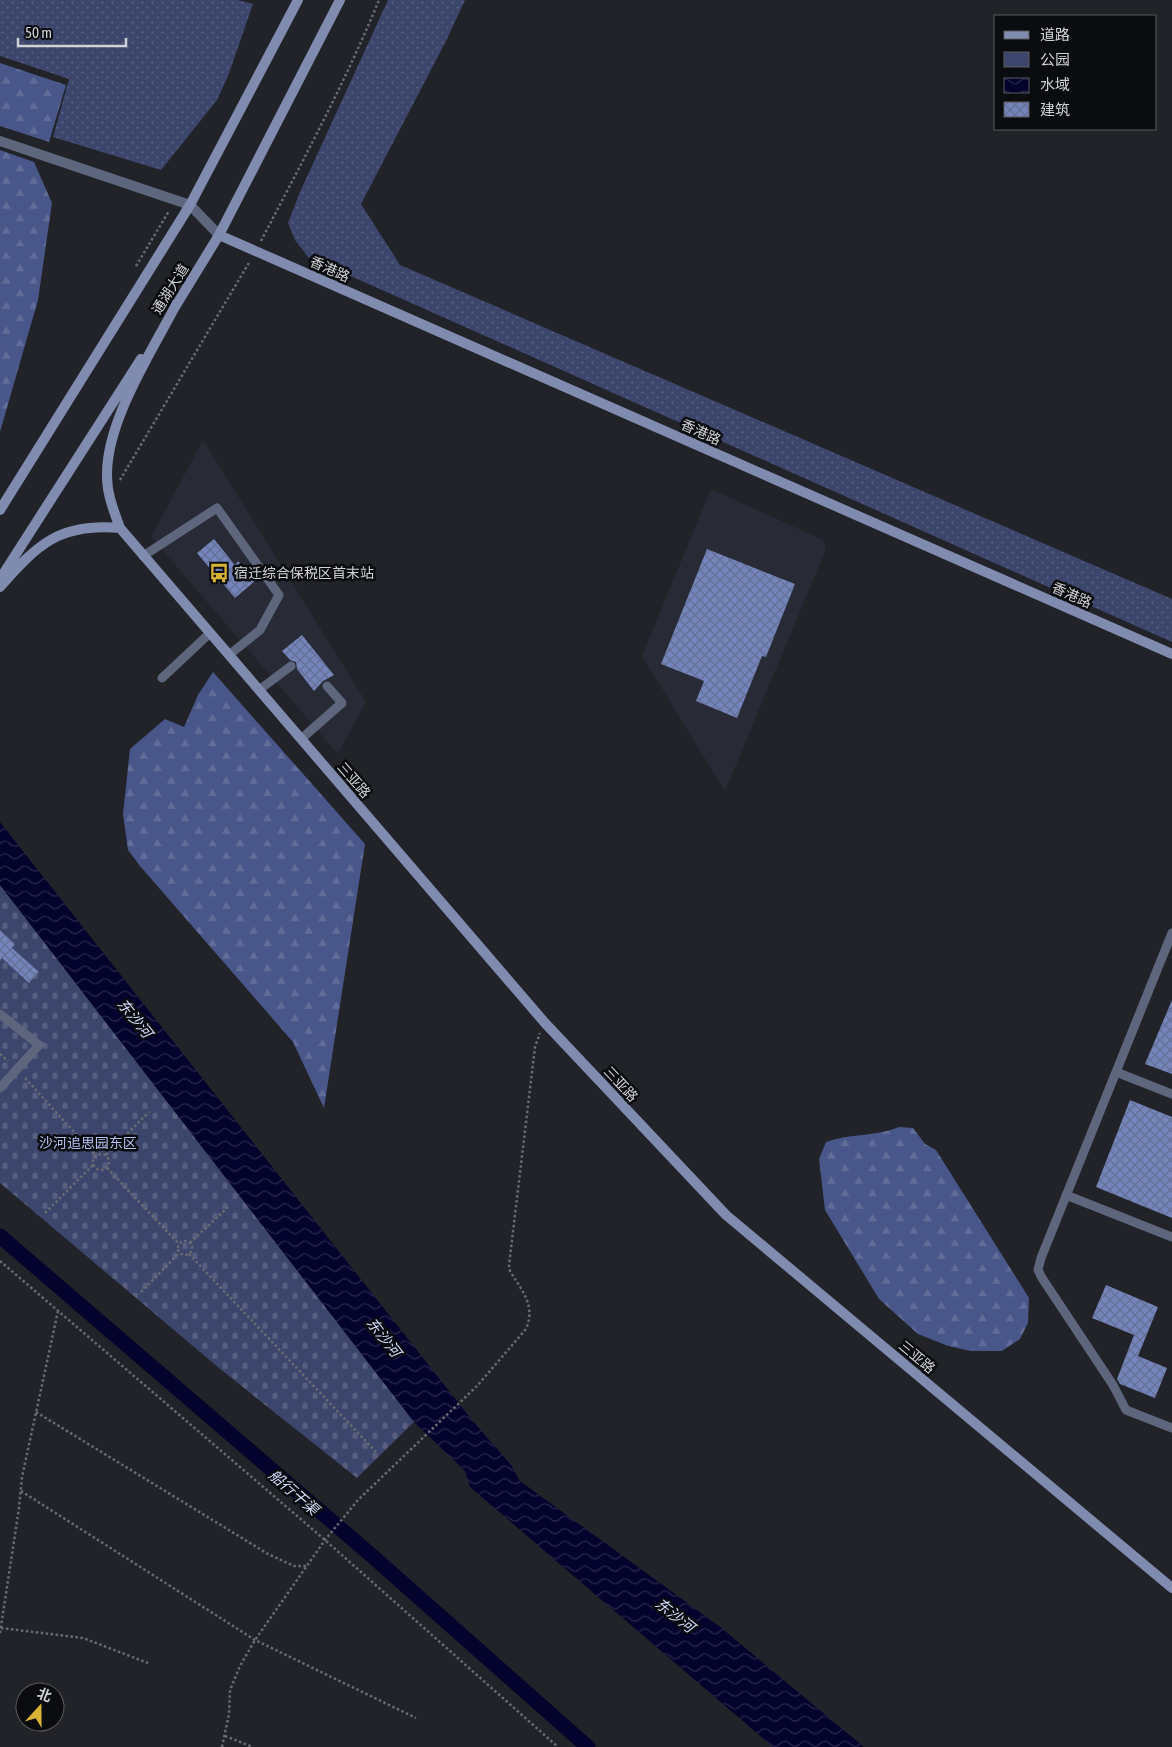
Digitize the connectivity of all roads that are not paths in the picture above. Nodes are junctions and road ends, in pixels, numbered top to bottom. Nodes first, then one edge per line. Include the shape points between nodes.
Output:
1 (298, 0) edge
2 (340, 0) edge
3 (0, 141) edge
4 (190, 205) junction
5 (219, 235) junction
6 (177, 303) junction
7 (0, 510) edge
8 (120, 528) junction
9 (144, 556) junction
10 (0, 579) edge
11 (0, 587) edge
12 (210, 633) junction
13 (1172, 654) edge
14 (229, 655) junction
15 (291, 666) dead end
16 (162, 678) dead end
17 (327, 686) dead end
18 (259, 690) junction
19 (301, 739) junction
20 (1172, 933) edge
21 (0, 1014) edge
22 (1116, 1072) junction
23 (0, 1088) edge
24 (1172, 1094) edge
25 (1066, 1195) junction
26 (1172, 1237) edge
27 (1172, 1428) edge
28 (1172, 1588) edge

1 - 4 street, 通湖大道
2 - 5 street, 通湖大道
3 - 4 street
4 - 5 street
4 - 7 street, 通湖大道
5 - 6 street, 通湖大道
5 - 13 street, 香港路
6 - 8 street via 116,425 107,475 109,498
6 - 10 street, 通湖大道
8 - 9 street, 三亚路
8 - 11 street via 83,529 60,534 41,545
9 - 12 street, 三亚路
9 - 14 lane via 216,508 279,595 260,630
12 - 14 street, 三亚路
12 - 16 lane
14 - 18 street, 三亚路
15 - 18 lane
17 - 19 lane via 342,703
18 - 19 street, 三亚路
19 - 28 street, 三亚路 via 545,1023 726,1214
20 - 22 lane
21 - 23 lane via 39,1045
22 - 24 lane
22 - 25 lane
25 - 26 lane
25 - 27 lane via 1038,1270 1113,1384 1126,1410

